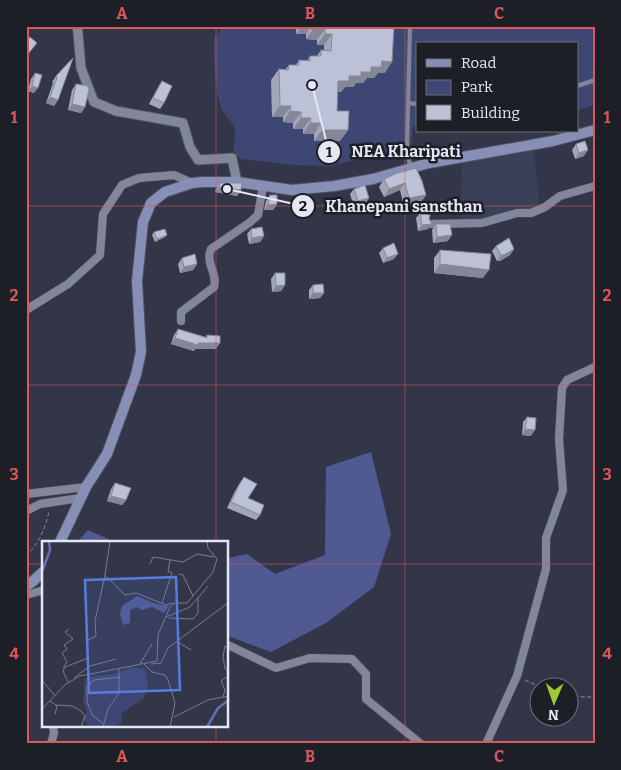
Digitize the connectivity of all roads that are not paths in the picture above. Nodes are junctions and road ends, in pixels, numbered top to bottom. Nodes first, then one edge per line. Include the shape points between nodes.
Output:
1 (76, 26) edge
2 (410, 26) edge
3 (595, 80) edge
4 (578, 86) edge
5 (408, 103) junction
6 (416, 104) edge
7 (595, 130) edge
8 (410, 168) junction
9 (237, 182) junction
10 (192, 183) junction
11 (264, 186) junction
12 (595, 186) edge
13 (431, 224) edge
14 (26, 310) edge
15 (181, 321) dead end
16 (595, 367) edge
17 (86, 487) junction
18 (26, 494) edge
19 (80, 498) junction
20 (26, 511) edge
21 (60, 541) edge
22 (42, 573) edge
23 (26, 586) edge
24 (42, 591) edge
25 (26, 595) edge
26 (229, 645) edge
27 (53, 728) edge
28 (51, 744) edge
29 (421, 744) edge
30 (486, 744) edge

1 - 9 street via 81,68 94,102 116,111 183,123 190,147 198,160 232,158
2 - 5 lane
3 - 4 lane
5 - 6 lane
5 - 8 lane
7 - 8 main road
8 - 11 main road via 334,186 292,190
9 - 10 main road
9 - 11 main road
10 - 14 street via 174,175 139,178 122,185 103,214 100,256 68,284
10 - 17 main road via 165,192 151,203 143,222 136,281 139,364 106,454
11 - 15 street via 258,215 211,249 208,256 214,287 182,312
12 - 13 street via 560,196 531,213 517,213 482,223
16 - 30 street via 567,380 562,388 559,439 562,490 546,538 546,569 518,676
17 - 18 street
17 - 19 main road
19 - 20 street via 40,504
19 - 21 main road
22 - 23 main road
24 - 25 street
26 - 29 street via 276,668 310,658 352,659 366,674 366,699
27 - 28 street

